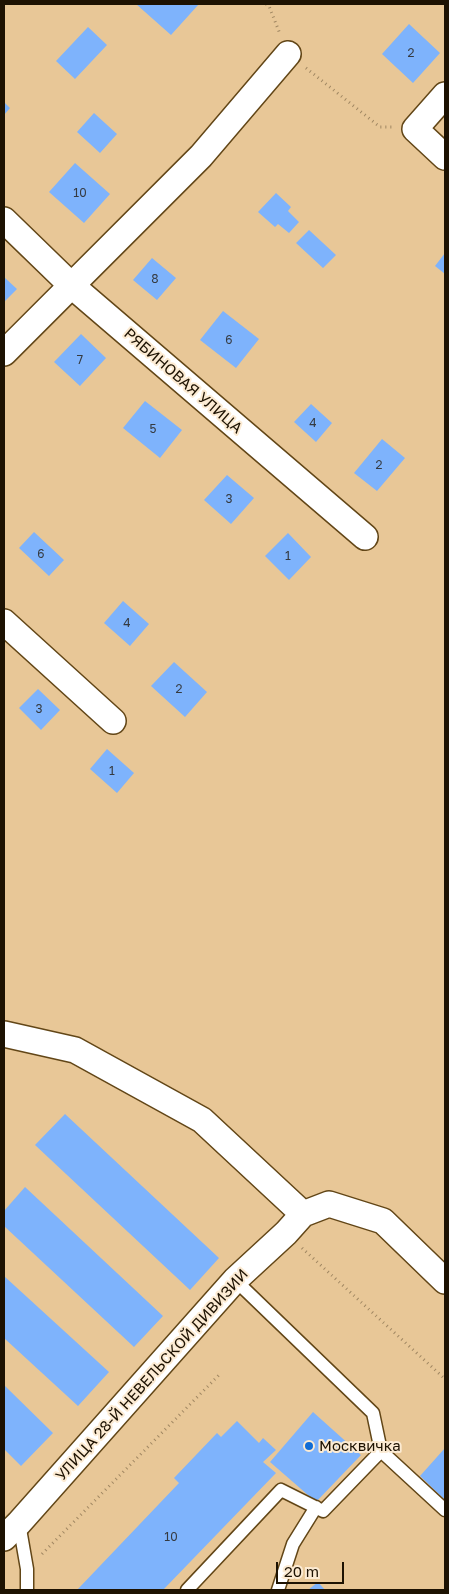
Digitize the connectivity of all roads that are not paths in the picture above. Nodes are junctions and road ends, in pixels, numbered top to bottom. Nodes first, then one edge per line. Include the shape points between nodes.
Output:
1 (288, 54) road end
2 (445, 96) edge
3 (445, 156) edge
4 (4, 220) edge
5 (71, 284) junction
6 (4, 353) edge
7 (365, 537) dead end
8 (4, 622) edge
9 (114, 721) dead end
10 (4, 1034) edge
11 (303, 1214) junction
12 (235, 1280) junction
13 (445, 1281) edge
14 (381, 1451) junction
15 (316, 1507) junction
16 (445, 1510) edge
17 (11, 1530) edge
18 (28, 1590) edge
19 (187, 1590) edge
20 (278, 1590) edge

1 - 5 street via 201,156
2 - 3 street via 415,129
4 - 5 street, РЯБИНОВАЯ УЛИЦА
5 - 6 street
5 - 7 street, РЯБИНОВАЯ УЛИЦА
8 - 9 street
10 - 11 street via 75,1050 202,1120
11 - 12 street, УЛИЦА 28-Й НЕВЕЛЬСКОЙ ДИВИЗИИ
11 - 13 street via 329,1204 383,1222
12 - 14 lane via 373,1413
12 - 17 street, УЛИЦА 28-Й НЕВЕЛЬСКОЙ ДИВИЗИИ
14 - 15 lane via 323,1511
14 - 16 lane
15 - 19 lane via 281,1490
15 - 20 lane via 293,1544
17 - 18 lane via 27,1568

